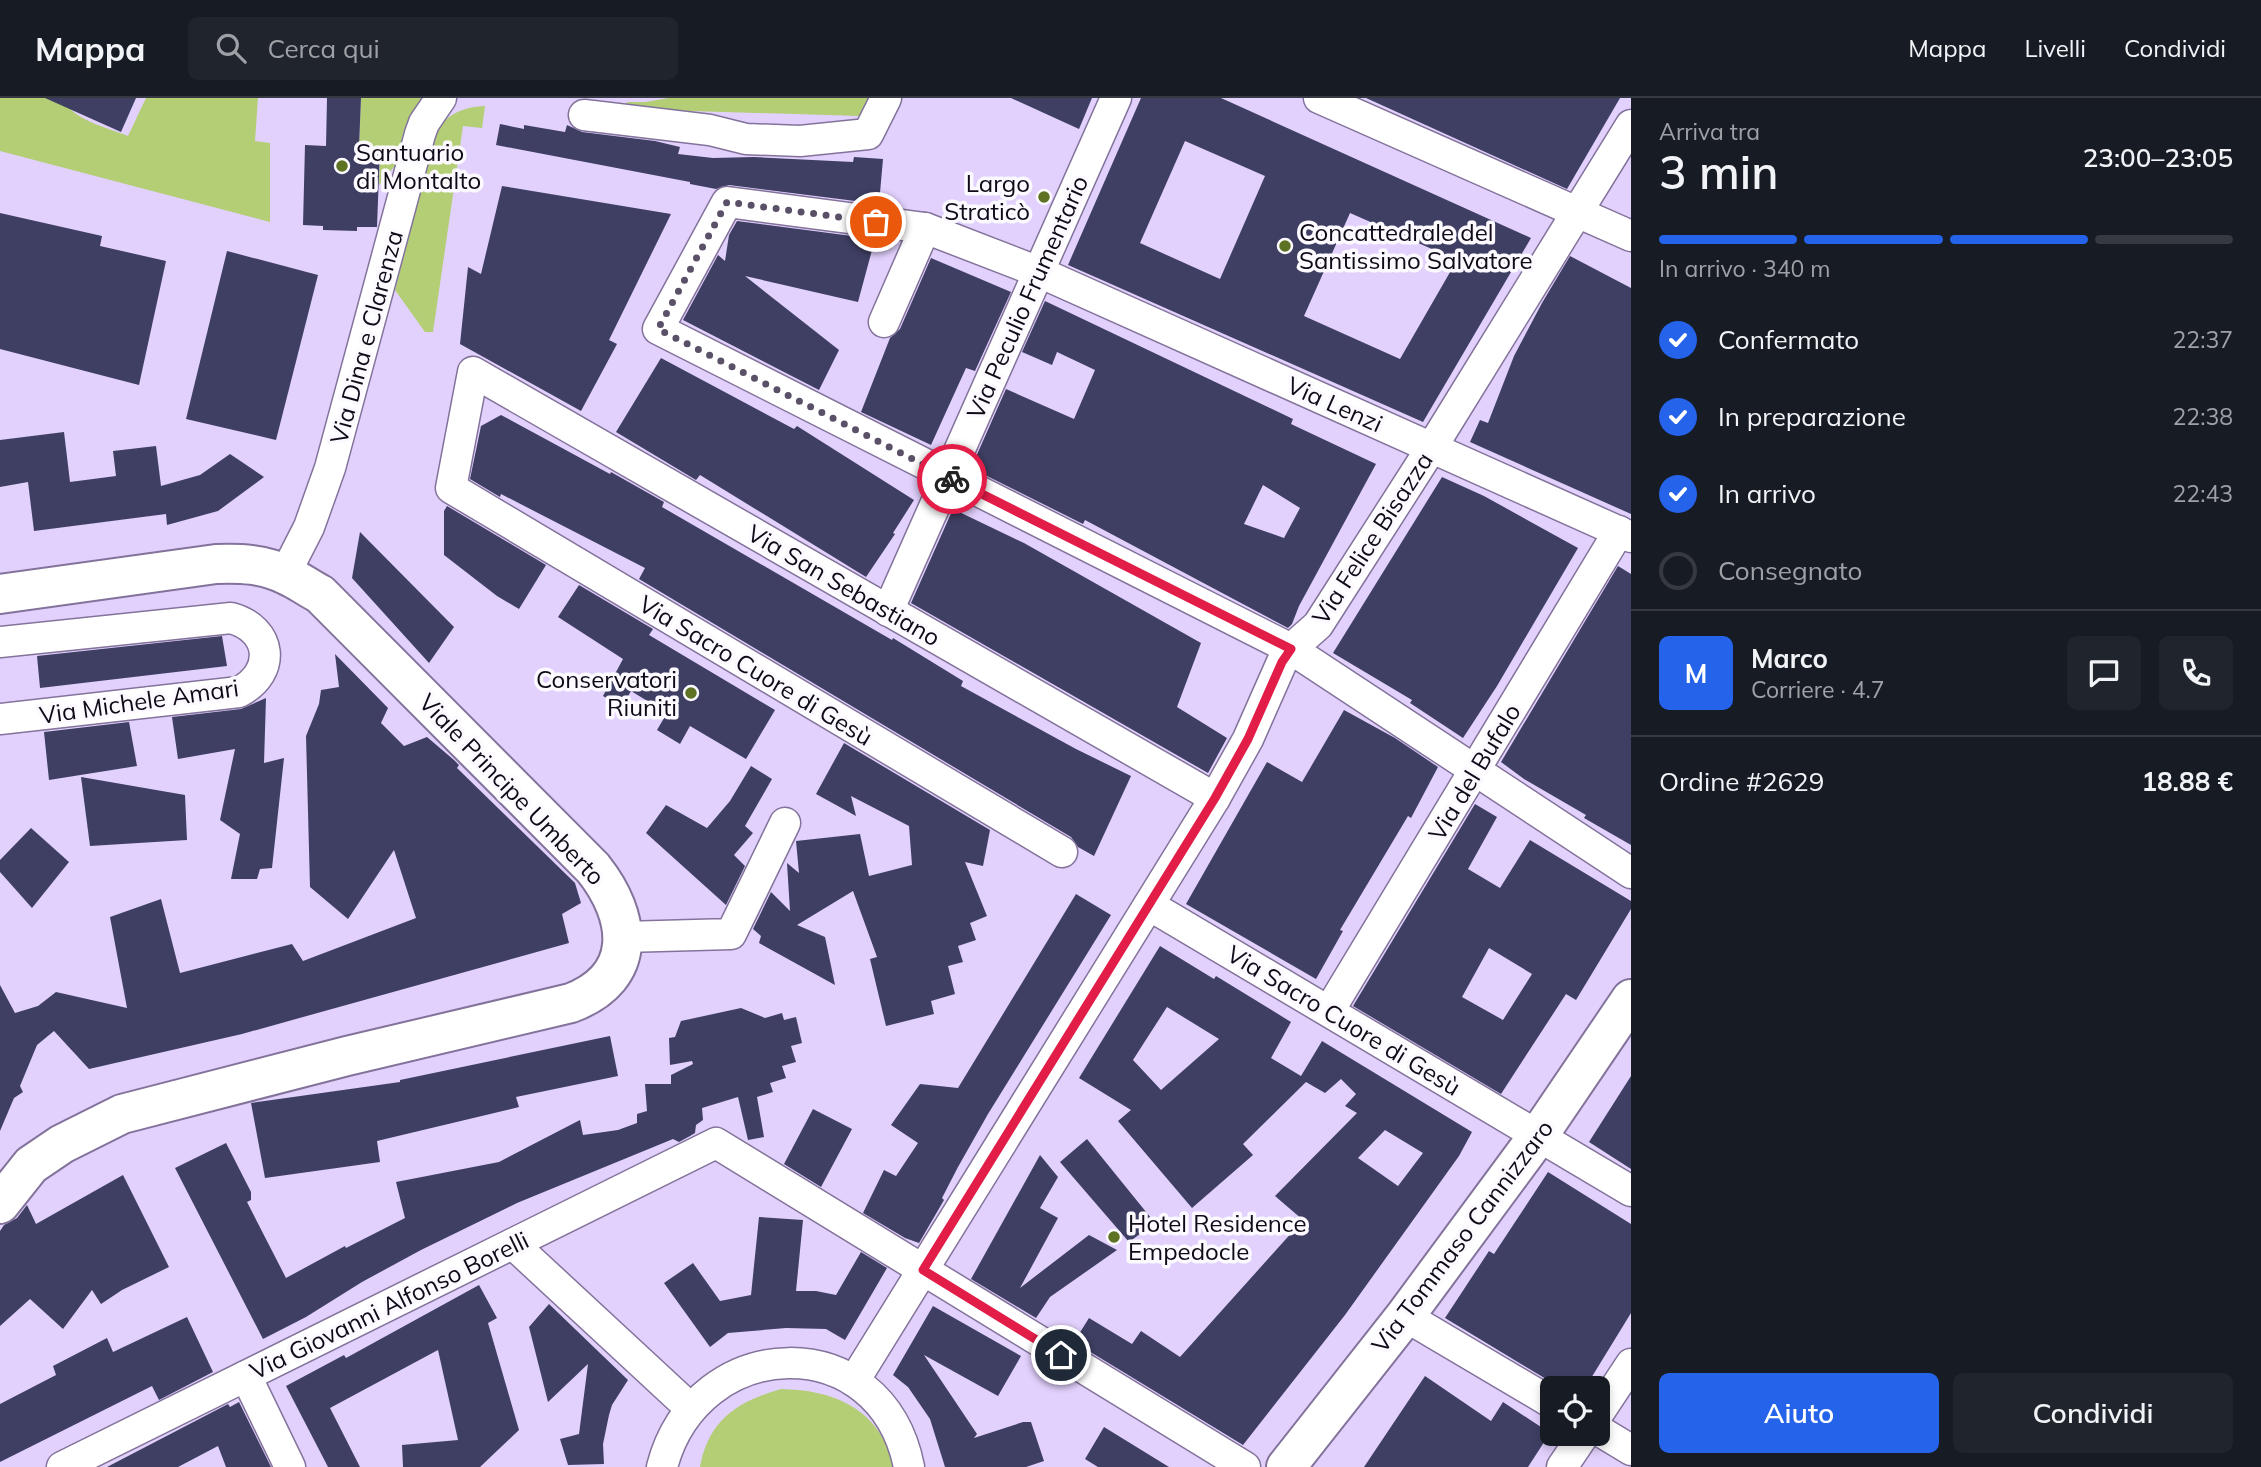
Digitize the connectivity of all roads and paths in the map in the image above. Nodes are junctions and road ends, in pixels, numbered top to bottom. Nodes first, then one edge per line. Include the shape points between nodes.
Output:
1 (441, 98) edge
2 (886, 98) edge
3 (1115, 98) edge
4 (1319, 98) edge
5 (1355, 105) edge
6 (584, 115) dead end
7 (1631, 125) edge
8 (1577, 212) junction
9 (925, 228) junction
10 (1631, 236) edge
11 (1038, 272) junction
12 (884, 322) dead end
13 (473, 372) joint
14 (1432, 447) junction
15 (948, 477) junction
16 (1625, 534) edge
17 (285, 574) junction
18 (0, 594) edge
19 (888, 611) junction
20 (0, 642) edge
21 (1291, 649) junction
22 (0, 719) edge
23 (1475, 771) junction
24 (1215, 798) junction
25 (785, 823) dead end
26 (1062, 852) dead end
27 (1631, 873) edge
28 (1149, 905) junction
29 (624, 937) junction
30 (1631, 999) edge
31 (1329, 1012) junction
32 (1538, 1136) junction
33 (1631, 1191) edge
34 (0, 1204) edge
35 (513, 1244) junction
36 (923, 1270) junction
37 (1405, 1316) junction
38 (1631, 1364) edge
39 (246, 1376) junction
40 (855, 1381) junction
41 (1540, 1396) edge
42 (1610, 1396) edge
43 (690, 1408) junction
44 (1610, 1437) edge
45 (1576, 1446) edge
46 (1631, 1450) edge
47 (62, 1467) edge
48 (290, 1467) edge
49 (662, 1467) edge
50 (909, 1467) edge
51 (1245, 1467) edge
52 (1286, 1467) edge
53 (1562, 1467) edge

1 - 17 street, Via Dina e Clarenza via 424,122 322,496
2 - 6 street via 868,134 800,141 746,139 710,130
3 - 11 street, Via Peculio Frumentario
4 - 5 street
5 - 8 street
7 - 8 street, Via Felice Bisazza
8 - 10 street
8 - 14 street, Via Felice Bisazza
9 - 11 street, Via Lenzi
9 - 12 street
9 - 15 street, Via Lenzi via 727,202 658,329
11 - 14 street, Via Lenzi
11 - 15 street, Via Peculio Frumentario
13 - 19 street, Via San Sebastiano
13 - 26 street, Via Sacro Cuore di Gesù via 451,488
14 - 16 street, Via Lenzi
14 - 21 street, Via Felice Bisazza via 1318,625
15 - 19 street, Via Peculio Frumentario
15 - 21 street
16 - 23 street, Via del Bufalo
17 - 18 main road, Viale Principe Umberto via 258,565 216,564
17 - 29 main road, Viale Principe Umberto via 320,594 593,869 617,906
19 - 24 street, Via San Sebastiano
20 - 22 street, Via Michele Amari via 231,618 253,627 265,649 259,677 239,692
21 - 23 street
21 - 24 street, Via Felice Bisazza
23 - 27 street
23 - 31 street, Via del Bufalo
24 - 28 street, Via Felice Bisazza
25 - 29 street via 731,934
28 - 31 street, Via Sacro Cuore di Gesù
28 - 36 street, Via Felice Bisazza
29 - 34 main road via 612,973 585,998 122,1114 31,1165
30 - 32 main road, Via Tommaso Cannizzaro
31 - 32 street, Via Sacro Cuore di Gesù
32 - 33 street, Via Sacro Cuore di Gesù
32 - 37 main road, Via Tommaso Cannizzaro
35 - 36 street, Via Giovanni Alfonso Borelli via 716,1143
35 - 39 street, Via Giovanni Alfonso Borelli
35 - 43 street
36 - 40 street, Via Felice Bisazza
36 - 51 street
37 - 41 street
37 - 52 main road, Via Tommaso Cannizzaro
38 - 42 street
39 - 47 street, Via Giovanni Alfonso Borelli
39 - 48 street
40 - 43 street via 806,1364 767,1364 741,1372
40 - 50 street via 876,1398 895,1424
43 - 49 street via 678,1425
44 - 46 street
45 - 53 street

